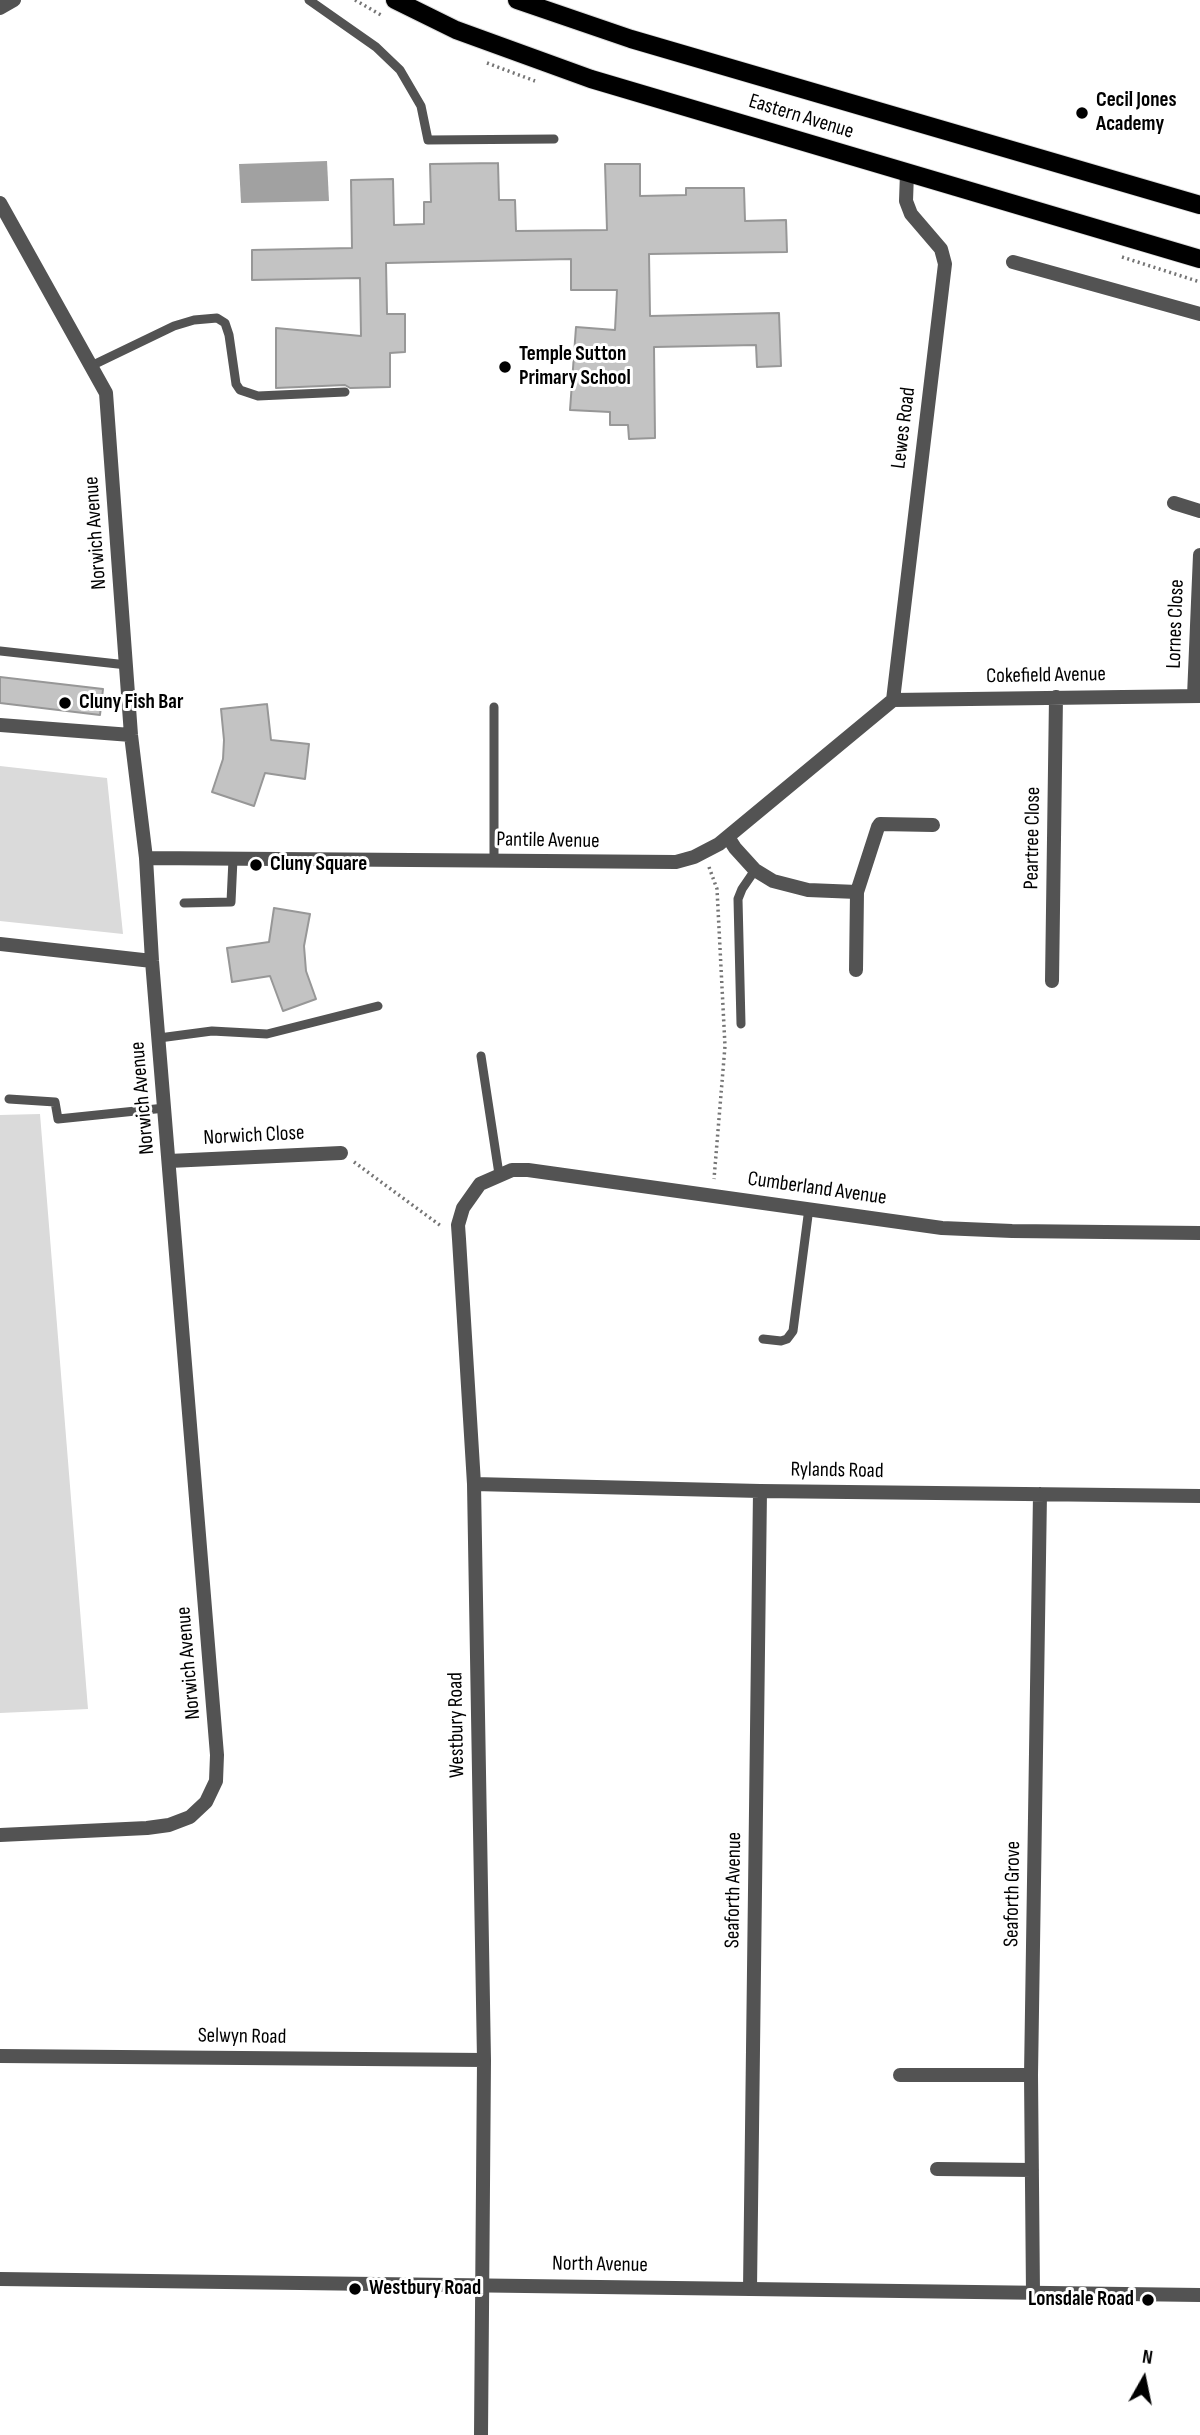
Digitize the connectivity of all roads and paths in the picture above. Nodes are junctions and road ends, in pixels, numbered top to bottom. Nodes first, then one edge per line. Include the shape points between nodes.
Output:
1 (14, 0) edge
2 (309, 0) edge
3 (395, 0) edge
4 (517, 0) edge
5 (0, 8) edge
6 (554, 139) dead end
7 (907, 173) junction
8 (0, 203) edge
9 (1200, 205) edge
10 (1200, 259) edge
11 (1013, 262) dead end
12 (1200, 314) edge
13 (90, 366) junction
14 (345, 392) dead end
15 (1174, 503) dead end
16 (1200, 511) edge
17 (1200, 555) edge
18 (1200, 568) edge
19 (0, 651) edge
20 (127, 665) junction
21 (1197, 696) edge
22 (1056, 697) junction
23 (893, 700) junction
24 (494, 707) dead end
25 (0, 725) edge
26 (131, 735) junction
27 (933, 825) dead end
28 (728, 837) junction
29 (704, 852) junction
30 (146, 858) junction
31 (233, 859) junction
32 (494, 861) junction
33 (755, 870) junction
34 (857, 892) junction
35 (184, 903) dead end
36 (0, 944) edge
37 (152, 961) junction
38 (856, 970) dead end
39 (1052, 981) dead end
40 (378, 1006) dead end
41 (741, 1024) dead end
42 (159, 1038) junction
43 (481, 1056) dead end
44 (9, 1099) dead end
45 (165, 1108) junction
46 (341, 1153) joint
47 (169, 1161) junction
48 (499, 1174) junction
49 (712, 1196) junction
50 (809, 1208) junction
51 (458, 1232) junction
52 (1200, 1233) edge
53 (762, 1339) dead end
54 (474, 1484) junction
55 (760, 1491) junction
56 (1040, 1494) junction
57 (1200, 1496) edge
58 (0, 1835) edge
59 (0, 2056) edge
60 (484, 2060) junction
61 (900, 2075) dead end
62 (1031, 2075) junction
63 (937, 2169) dead end
64 (1032, 2170) junction
65 (0, 2278) edge
66 (483, 2284) junction
67 (750, 2289) junction
68 (1033, 2294) junction
69 (1200, 2295) edge
70 (481, 2435) edge

1 - 5 street
2 - 6 lane via 376,47 400,70 421,106 428,140
3 - 7 main road, Eastern Avenue via 466,34 591,79
4 - 9 main road, Eastern Avenue via 631,39
7 - 10 main road, Eastern Avenue
7 - 23 street, Lewes Road via 906,201 911,214 941,249 946,264
8 - 13 street, Norwich Avenue
11 - 12 street
13 - 14 lane via 174,326 218,318 229,335 240,390 258,396
13 - 20 street, Norwich Avenue via 106,393
15 - 16 street
17 - 18 street, Lornes Close
18 - 21 street, Lornes Close
19 - 20 lane
20 - 26 street, Norwich Avenue
21 - 22 street, Cokefield Avenue
22 - 23 street, Cokefield Avenue
22 - 39 street, Peartree Close
23 - 28 street, Pantile Avenue
24 - 32 lane
25 - 26 street
26 - 30 street, Norwich Avenue
27 - 34 street via 880,824
28 - 29 street, Pantile Avenue
28 - 33 street
29 - 32 street, Pantile Avenue via 676,862
29 - 49 path via 717,889 725,1046
30 - 31 street, Pantile Avenue
30 - 37 street, Norwich Avenue
31 - 32 street, Pantile Avenue
31 - 35 lane via 231,902
33 - 34 street via 788,886
33 - 41 lane via 738,899
34 - 38 street
36 - 37 street
37 - 42 street, Norwich Avenue
40 - 42 lane via 267,1034 212,1031
42 - 45 street, Norwich Avenue
43 - 48 lane
44 - 45 lane via 55,1102 58,1119
45 - 47 street, Norwich Avenue
46 - 47 street, Norwich Close
46 - 51 path
47 - 58 street, Norwich Avenue via 216,1781 206,1802 190,1817 169,1825
48 - 49 street, Cumberland Avenue via 527,1170
48 - 51 street via 470,1195
49 - 50 street, Cumberland Avenue
50 - 52 street, Cumberland Avenue via 942,1228
50 - 53 lane via 793,1331 787,1339
51 - 54 street, Westbury Road
54 - 55 street, Rylands Road
54 - 60 street, Westbury Road
55 - 56 street, Rylands Road
55 - 67 street, Seaforth Avenue
56 - 57 street, Rylands Road
56 - 62 street, Seaforth Grove
59 - 60 street, Selwyn Road
60 - 66 street, Westbury Road
61 - 62 street
62 - 64 street, Seaforth Grove
63 - 64 street
64 - 68 street, Seaforth Grove
65 - 66 street, North Avenue
66 - 67 street, North Avenue
66 - 70 street, Westbury Road
67 - 68 street, North Avenue
68 - 69 street, North Avenue

